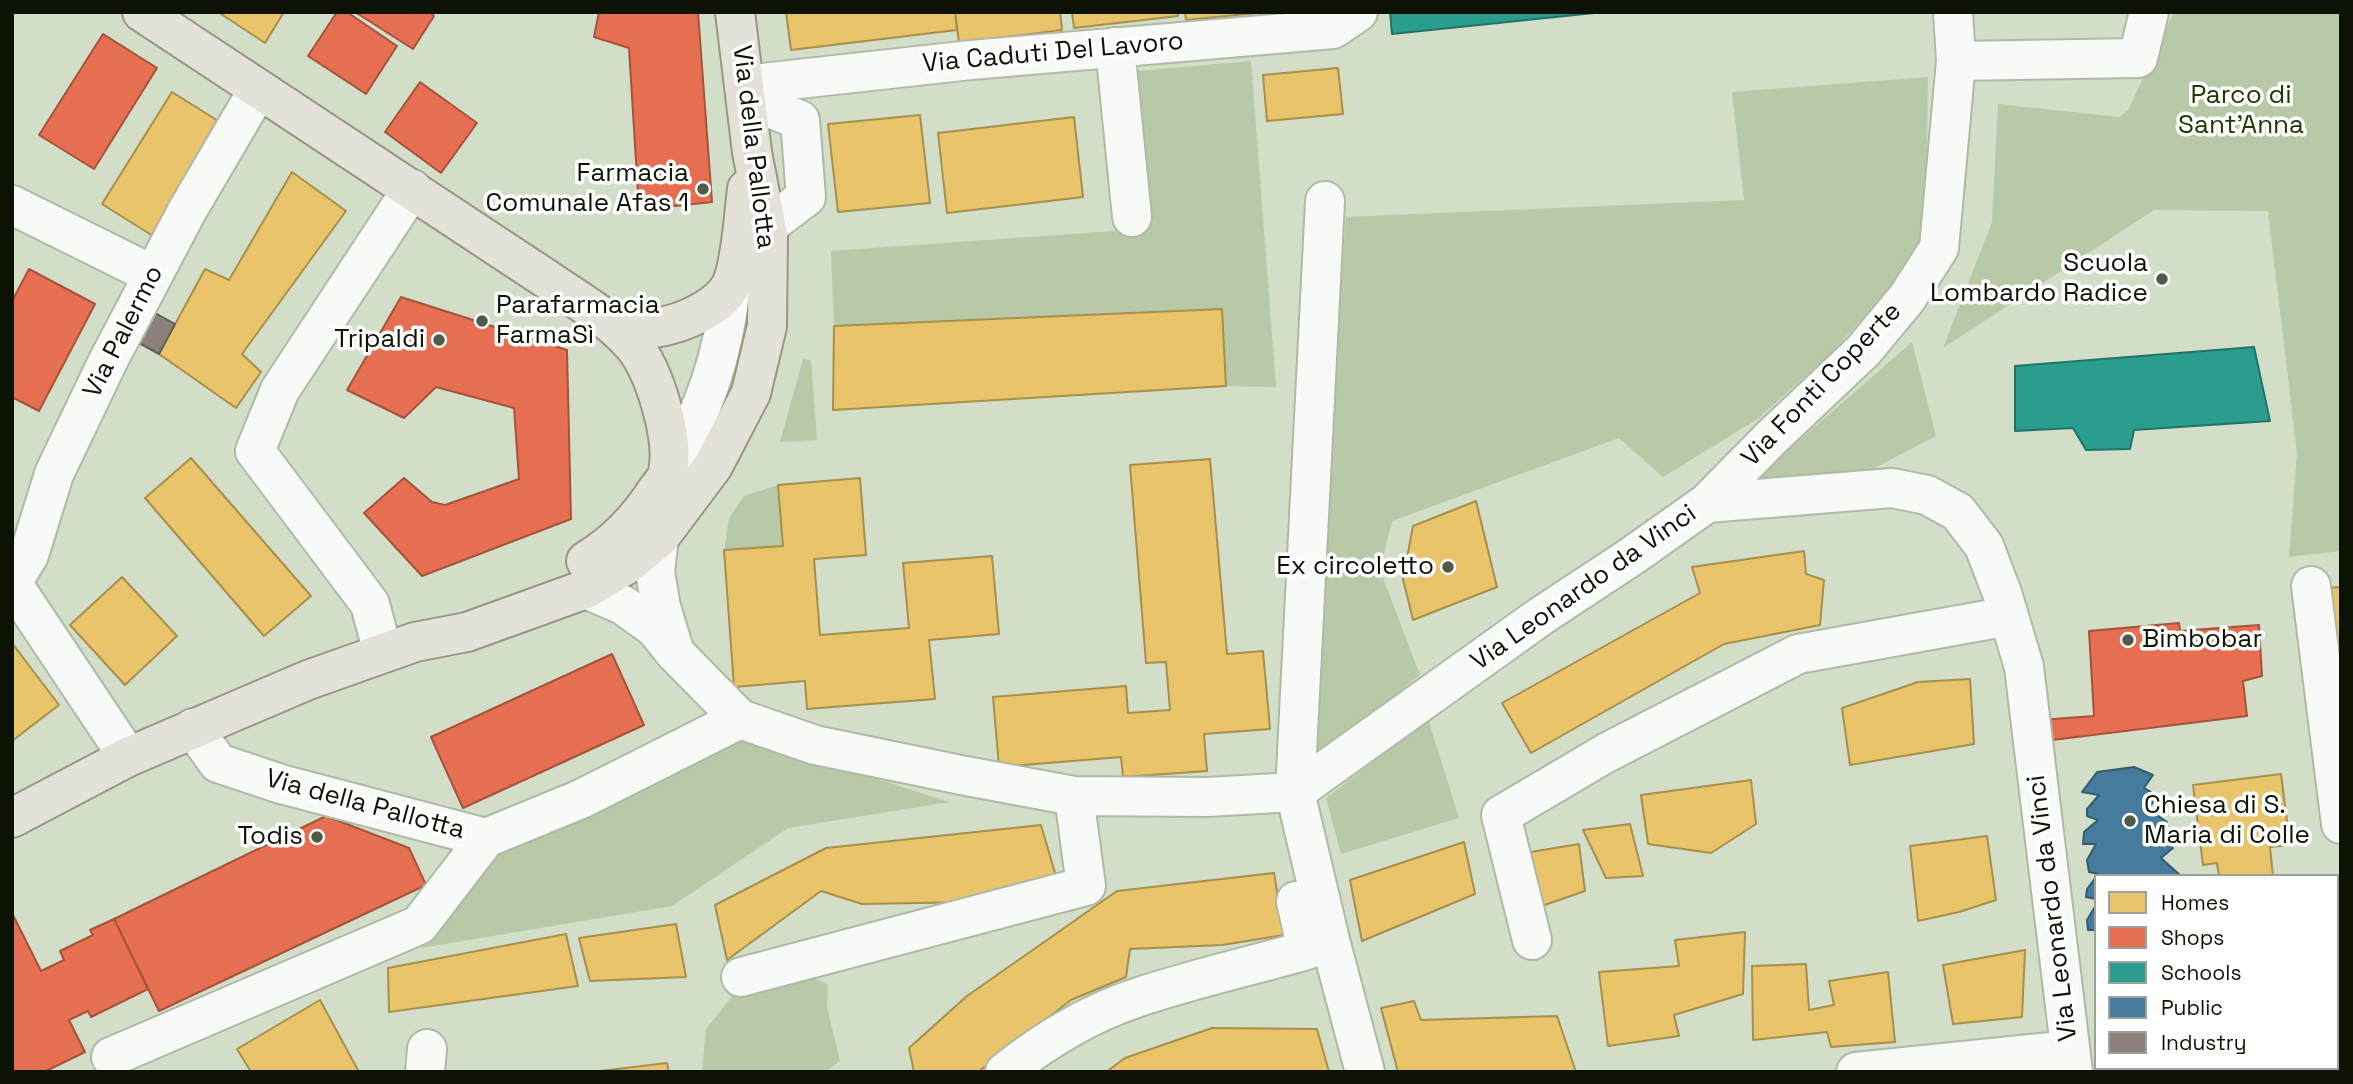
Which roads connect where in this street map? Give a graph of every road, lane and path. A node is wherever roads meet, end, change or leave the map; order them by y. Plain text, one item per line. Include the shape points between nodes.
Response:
1 (142, 12) edge
2 (735, 12) edge
3 (1358, 12) edge
4 (1953, 12) edge
5 (2149, 12) edge
6 (1115, 47) junction
7 (1956, 61) junction
8 (258, 90) junction
9 (745, 92) junction
10 (752, 152) junction
11 (412, 189) junction
12 (1325, 201) dead end
13 (12, 205) edge
14 (1132, 217) dead end
15 (766, 228) junction
16 (153, 275) junction
17 (731, 286) junction
18 (605, 319) junction
19 (668, 474) junction
20 (1707, 503) junction
21 (659, 538) junction
22 (2311, 586) dead end
23 (586, 589) junction
24 (2009, 616) junction
25 (399, 647) junction
26 (674, 652) junction
27 (740, 719) junction
28 (193, 728) junction
29 (128, 757) junction
30 (1295, 792) junction
31 (1074, 796) junction
32 (12, 818) edge
33 (2341, 824) edge
34 (1306, 835) junction
35 (486, 838) junction
36 (1532, 940) dead end
37 (741, 977) dead end
38 (111, 1057) dead end
39 (2071, 1061) edge
40 (1005, 1072) edge
41 (1366, 1072) edge
42 (1856, 1072) edge

1 - 8 main road
2 - 9 main road, Via della Pallotta
3 - 6 street, Via Caduti Del Lavoro via 1333,29
4 - 7 street, Via Fonti Coperte
5 - 7 street via 2138,58
6 - 9 street, Via Caduti Del Lavoro via 971,60
6 - 14 street
7 - 20 street, Via Fonti Coperte via 1939,248 1907,298 1863,351
8 - 11 main road
8 - 16 street, Via Palermo
9 - 10 main road, Via della Pallotta
9 - 15 street via 800,120 806,197
10 - 15 main road, Via della Pallotta
10 - 17 main road
11 - 18 main road
11 - 25 street via 280,390 255,450
12 - 30 street
13 - 16 street
15 - 21 main road, Via della Pallotta via 767,326 751,393 713,466
16 - 29 street, Via Palermo via 54,474 29,555 12,583
17 - 18 main road via 708,309 688,320 644,329
17 - 19 street via 713,379
18 - 19 main road via 634,346 659,394 667,429
19 - 25 main road via 640,517 608,548 557,579 463,613
20 - 24 street, Via Leonardo da Vinci via 1892,488 1927,495 1958,512 1984,546
20 - 30 street, Via Leonardo da Vinci
21 - 23 main road, Via della Pallotta via 628,564
21 - 26 street via 655,572
22 - 33 street
23 - 25 main road, Via della Pallotta via 467,632
23 - 26 street via 623,605 655,628
24 - 36 street via 1798,654 1606,753 1501,815
24 - 39 street, Via Leonardo da Vinci via 2024,667
25 - 28 main road, Via della Pallotta
26 - 27 street
27 - 31 street via 815,745
27 - 35 street, Via della Pallotta via 581,799
28 - 29 main road, Via della Pallotta
28 - 35 street, Via della Pallotta via 218,763
29 - 32 main road, Via della Pallotta
30 - 31 street
30 - 34 street
31 - 37 street via 1086,886
34 - 40 street via 1285,853 1307,950 1135,998 1034,1048
34 - 41 street
35 - 38 street via 419,925
39 - 42 street

